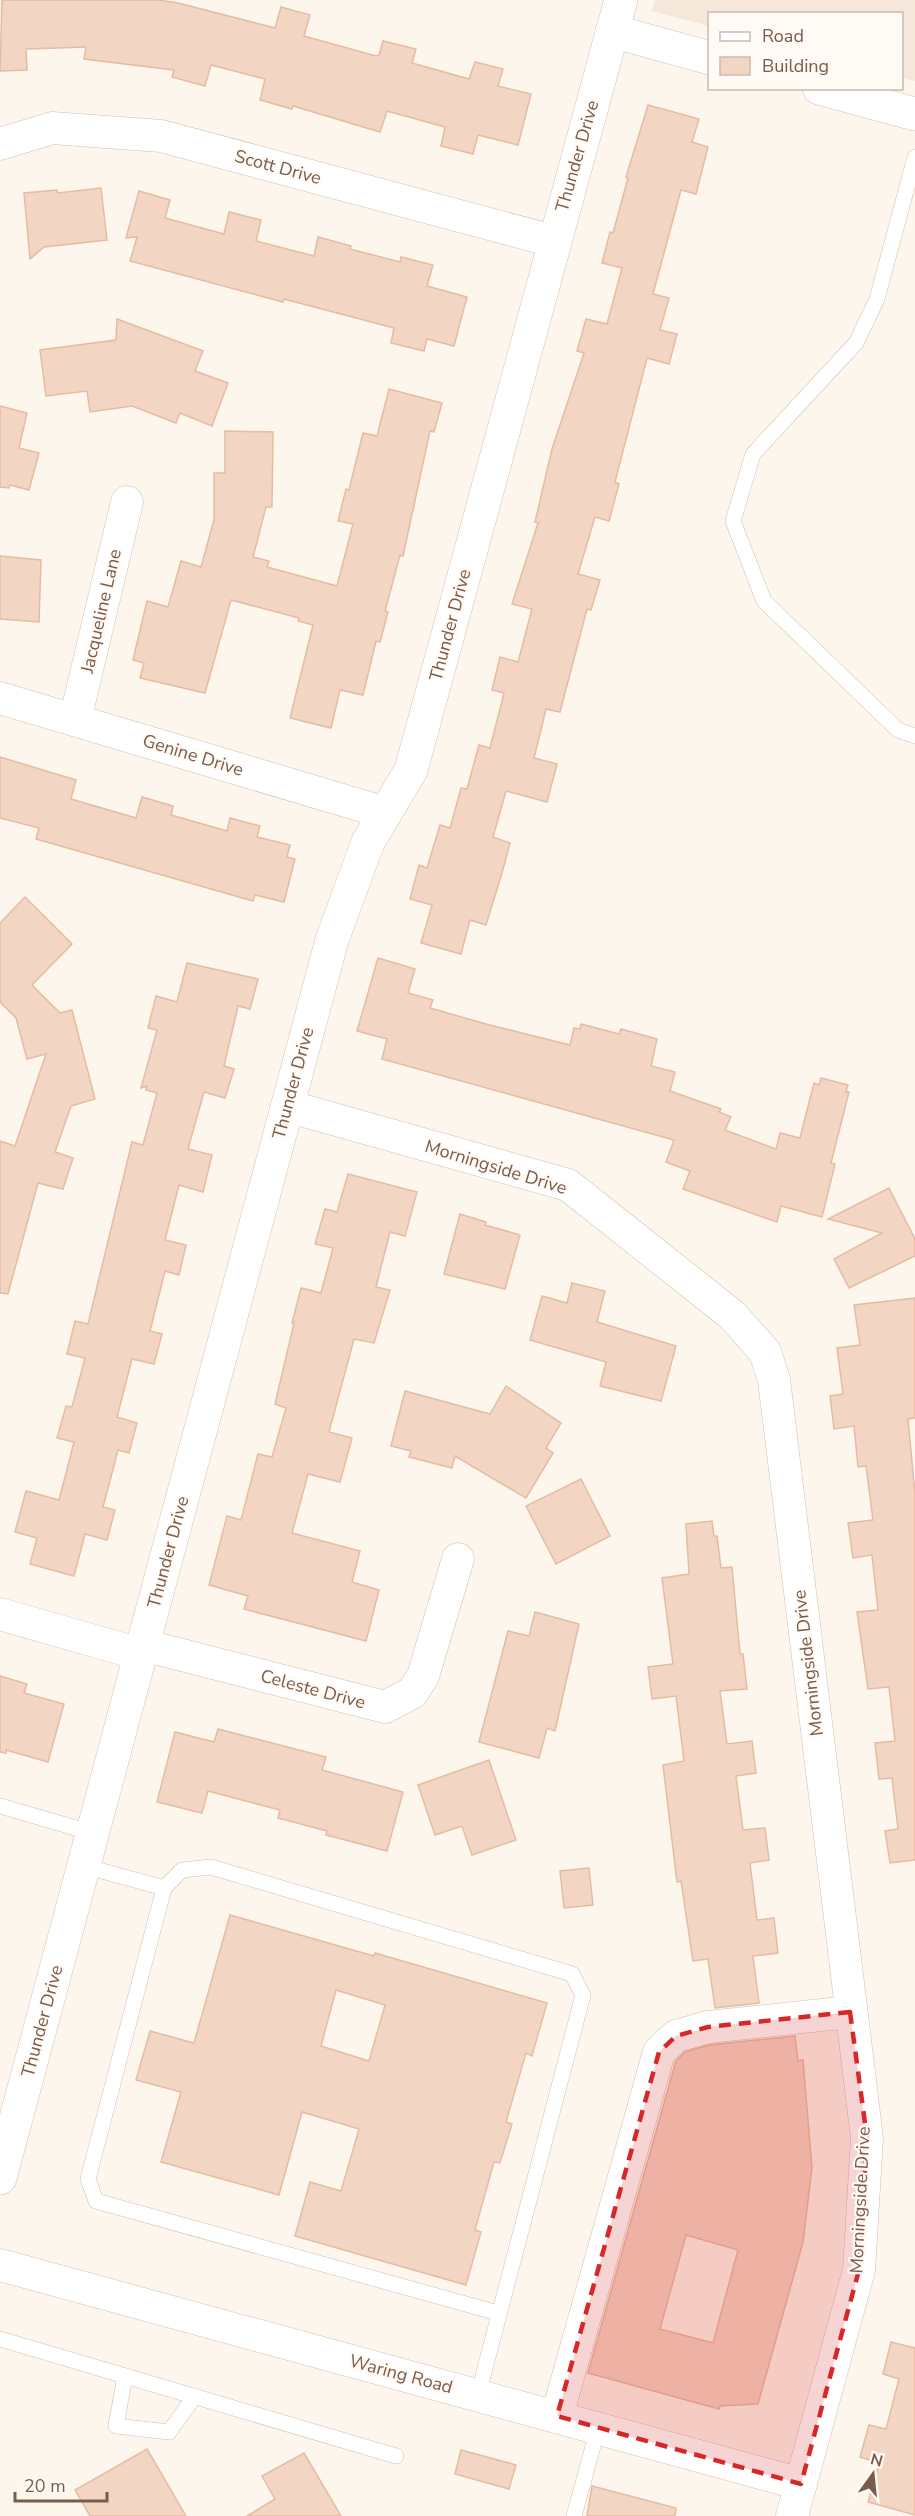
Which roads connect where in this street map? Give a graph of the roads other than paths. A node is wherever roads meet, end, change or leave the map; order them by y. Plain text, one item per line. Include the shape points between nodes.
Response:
1 (621, 0) edge
2 (612, 31) junction
3 (708, 57) edge
4 (826, 90) edge
5 (915, 114) edge
6 (0, 144) edge
7 (915, 158) edge
8 (553, 241) junction
9 (127, 502) dead end
10 (0, 698) edge
11 (75, 720) junction
12 (915, 736) edge
13 (386, 813) junction
14 (287, 1106) junction
15 (458, 1559) dead end
16 (0, 1614) edge
17 (142, 1649) junction
18 (0, 1806) edge
19 (93, 1833) junction
20 (84, 1866) junction
21 (164, 1888) junction
22 (850, 2012) junction
23 (0, 2178) edge
24 (0, 2265) edge
25 (498, 2313) junction
26 (0, 2338) edge
27 (125, 2376) junction
28 (478, 2395) junction
29 (195, 2396) junction
30 (557, 2416) junction
31 (598, 2428) junction
32 (396, 2456) dead end
33 (801, 2484) junction
34 (574, 2516) edge
35 (792, 2516) edge

1 - 2 street, Thunder Drive
2 - 3 street
2 - 8 street, Thunder Drive
4 - 5 street
6 - 8 street, Scott Drive via 52,128 161,136
7 - 12 lane via 877,299 856,343 753,454 733,521 764,601 898,730
8 - 13 street, Thunder Drive via 411,770
9 - 11 street, Jacqueline Lane
10 - 11 street, Genine Drive
11 - 13 street, Genine Drive
13 - 14 street, Thunder Drive via 368,842 332,940
14 - 17 street, Thunder Drive
14 - 22 street, Morningside Drive via 568,1185 732,1315 765,1352 774,1380
15 - 17 street, Celeste Drive via 423,1676 412,1693 385,1707
16 - 17 street, Celeste Drive
17 - 19 street, Thunder Drive
18 - 19 lane
19 - 20 street, Thunder Drive
20 - 21 lane
20 - 23 street, Thunder Drive
21 - 25 lane via 88,2179 96,2201
21 - 25 lane via 182,1870 211,1867 572,1974 583,1995
22 - 30 street via 708,2027 676,2036 659,2052
22 - 33 street, Morningside Drive via 867,2138 859,2270
24 - 28 street, Waring Road
25 - 28 lane
26 - 27 lane
27 - 29 lane
27 - 29 lane via 116,2426 169,2432
28 - 30 street, Waring Road
29 - 32 lane
30 - 31 street, Waring Road
31 - 33 street, Waring Road
31 - 34 lane
33 - 35 street, Morningside Drive

